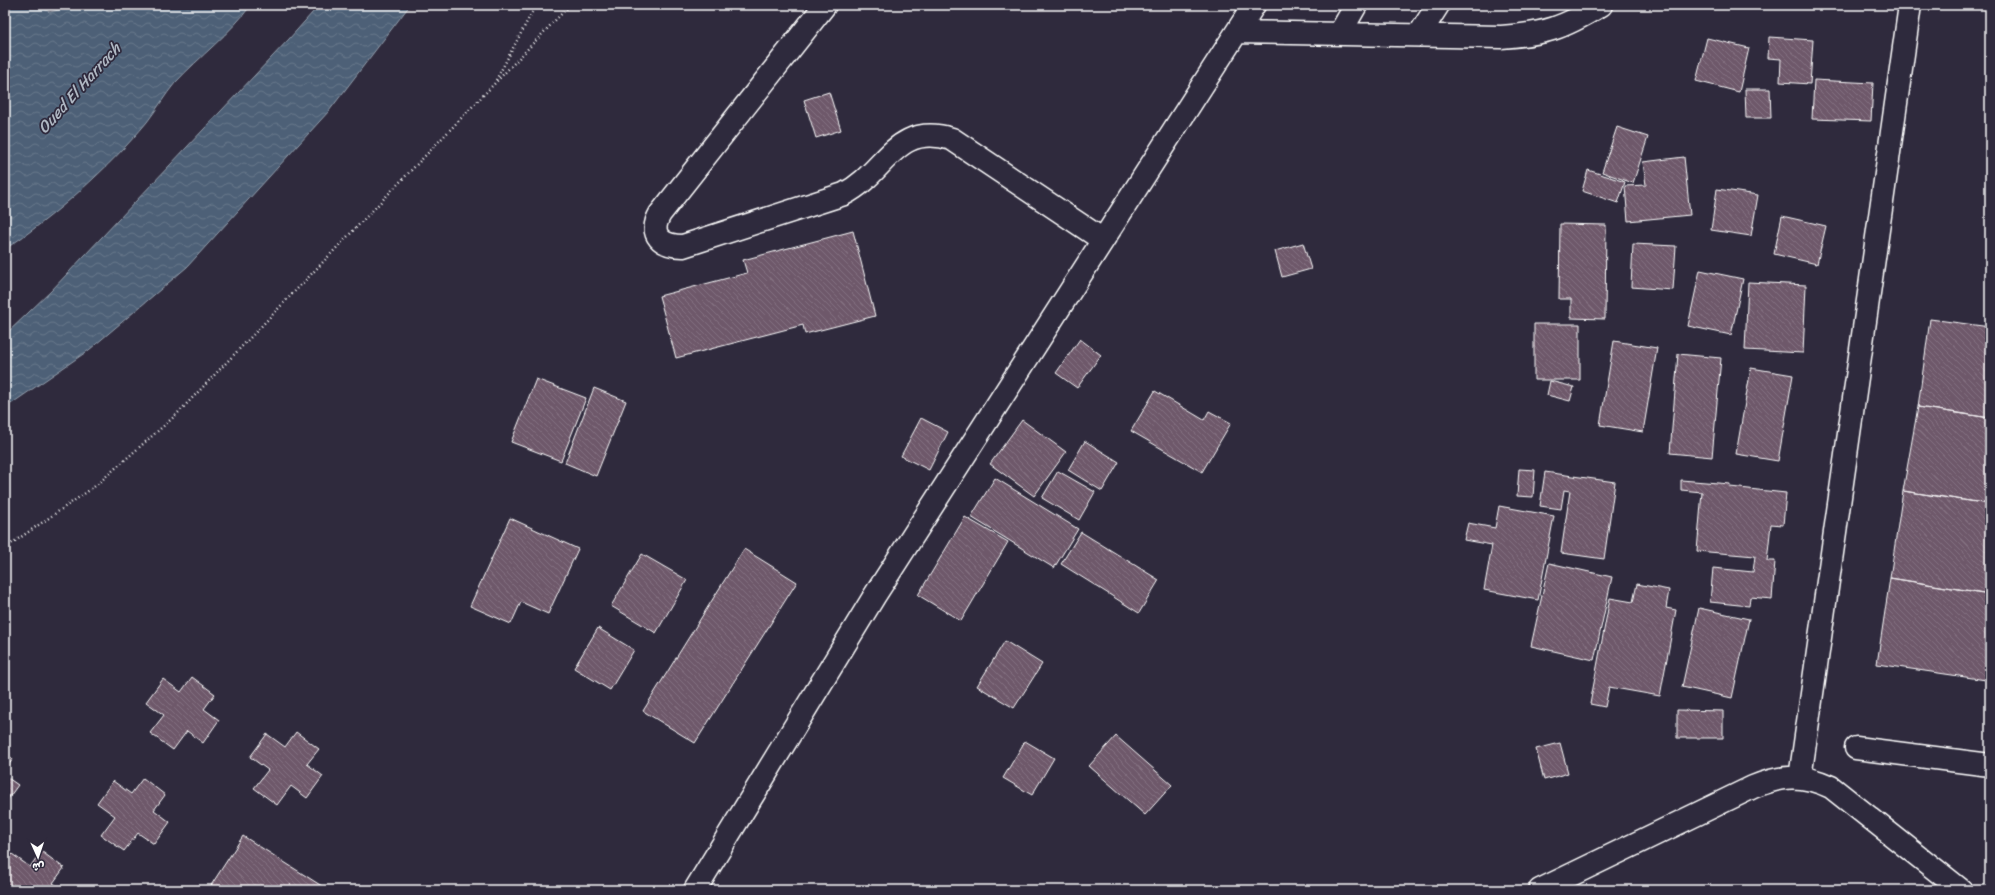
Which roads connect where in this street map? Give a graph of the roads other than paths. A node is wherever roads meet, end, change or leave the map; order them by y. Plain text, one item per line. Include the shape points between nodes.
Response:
1 (825, 5) edge
2 (1254, 5) edge
3 (1356, 5) edge
4 (1438, 5) edge
5 (1601, 5) edge
6 (1910, 5) edge
7 (1237, 32) junction
8 (1340, 33) junction
9 (1419, 35) junction
10 (1103, 240) junction
11 (1856, 748) dead end
12 (1990, 765) edge
13 (1800, 778) junction
14 (695, 890) edge
15 (1540, 890) edge
16 (1961, 890) edge

1 - 10 street via 660,214 656,231 661,240 668,244 683,246 844,194 862,182 899,147 911,139 924,135 939,135 952,139
2 - 7 street
3 - 8 street
4 - 9 street
5 - 9 street via 1574,22 1530,35
6 - 13 street
7 - 8 street
7 - 10 street
8 - 9 street
10 - 14 street via 875,595
11 - 12 street
13 - 15 street via 1784,777 1753,787
13 - 16 street via 1816,780 1831,787

